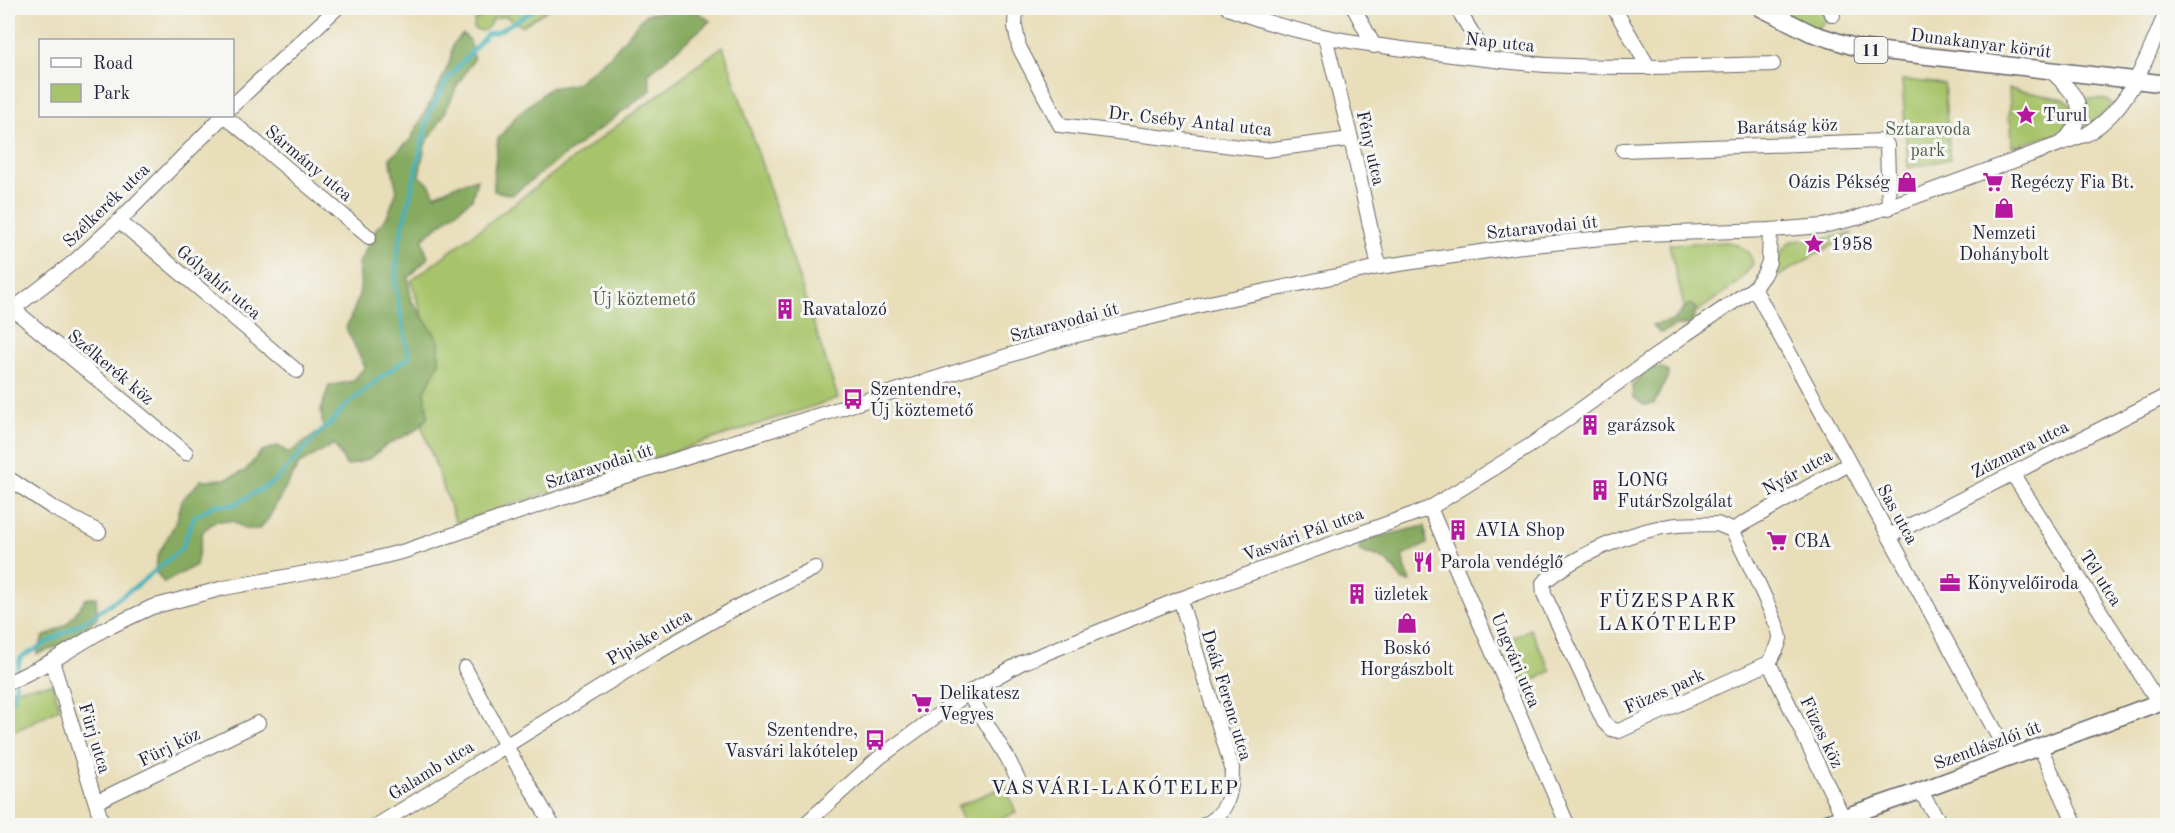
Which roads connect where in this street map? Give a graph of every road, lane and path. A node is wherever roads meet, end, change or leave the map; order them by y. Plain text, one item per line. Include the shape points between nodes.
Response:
1 (337, 8) edge
2 (1016, 8) edge
3 (1228, 8) edge
4 (1354, 8) edge
5 (1457, 8) edge
6 (1614, 8) edge
7 (1761, 8) edge
8 (1250, 13) edge
9 (2166, 14) edge
10 (1325, 37) junction
11 (1374, 46) junction
12 (1485, 59) junction
13 (1773, 64) dead end
14 (1649, 68) junction
15 (2052, 72) junction
16 (2136, 80) junction
17 (2168, 84) edge
18 (234, 104) edge
19 (223, 117) edge
20 (225, 117) edge
21 (1351, 140) junction
22 (2064, 142) junction
23 (1623, 150) dead end
24 (1888, 208) junction
25 (118, 221) junction
26 (1770, 230) junction
27 (369, 237) dead end
28 (1379, 267) junction
29 (1754, 288) junction
30 (10, 311) edge
31 (297, 371) dead end
32 (2168, 394) edge
33 (186, 453) dead end
34 (1849, 464) junction
35 (2012, 473) junction
36 (8, 478) edge
37 (1430, 508) junction
38 (1732, 530) junction
39 (99, 532) dead end
40 (1889, 536) junction
41 (815, 568) dead end
42 (1179, 599) junction
43 (50, 662) junction
44 (1769, 663) junction
45 (465, 668) dead end
46 (8, 683) edge
47 (968, 693) junction
48 (2163, 701) edge
49 (258, 723) dead end
50 (506, 746) junction
51 (2040, 747) junction
52 (2010, 758) junction
53 (1021, 785) dead end
54 (1920, 790) junction
55 (96, 802) junction
56 (1843, 817) junction
57 (103, 825) edge
58 (376, 825) edge
59 (554, 825) edge
60 (803, 825) edge
61 (1202, 825) edge
62 (1568, 825) edge
63 (1818, 825) edge
64 (1942, 825) edge
65 (2076, 825) edge

1 - 18 street
2 - 21 street, Dr. Cséby Antal utca via 1019,47 1060,125 1265,150
3 - 8 street, Nap utca
4 - 11 street
5 - 12 street
6 - 14 street
7 - 15 main road, Dunakanyar körút / 11 via 1811,33 1858,48
8 - 10 street, Nap utca
9 - 16 street, Sztaravodai út
10 - 11 street, Nap utca
10 - 21 street, Fény utca
11 - 12 street, Nap utca
12 - 14 street, Nap utca
13 - 14 street, Nap utca
15 - 16 main road, Dunakanyar körút / 11
15 - 22 street via 2074,93 2079,113 2077,124
16 - 17 main road, Dunakanyar körút / 11
16 - 22 street, Sztaravodai út via 2124,102 2100,126
19 - 25 street, Szélkerék utca
20 - 27 street, Sármány utca
21 - 28 street, Fény utca
22 - 24 street, Sztaravodai út
23 - 24 street, Barátság köz via 1884,141
24 - 26 street, Sztaravodai út via 1823,226
25 - 30 street, Szélkerék utca via 75,261
25 - 31 street, Gólyahír utca
26 - 28 street, Sztaravodai út via 1629,235
26 - 29 street, Vasvári Pál utca via 1769,262
28 - 43 street, Sztaravodai út via 1061,339 615,479 405,551 152,607 103,630
29 - 34 street, Sas utca
29 - 37 street, Vasvári Pál utca via 1531,445
30 - 33 street, Szélkerék köz
32 - 35 street, Zúzmara utca
34 - 38 street, Nyár utca
34 - 40 street, Sas utca
35 - 40 street, Zúzmara utca
35 - 48 street, Tél utca
36 - 39 street
37 - 42 street, Vasvári Pál utca
37 - 62 street, Ungvári utca
38 - 44 street via 1781,635
38 - 44 street, Füzes park via 1717,524 1670,525 1634,534 1556,571 1543,583 1544,594 1604,722 1611,729 1619,731 1639,723
40 - 52 street, Sas utca
41 - 50 street, Pipiske utca via 651,656
42 - 47 street, Vasvári Pál utca via 1021,663
42 - 61 street, Deák Ferenc utca via 1232,768 1232,788 1226,805 1214,821
43 - 46 street, Sztaravodai út
43 - 55 street, Fürj utca
44 - 56 street, Füzes köz
45 - 50 street
47 - 53 street
47 - 60 street, Vasvári Pál utca via 880,757
48 - 51 main road, Szentlászlói út
49 - 55 street, Fürj köz
50 - 58 street, Galamb utca
50 - 59 street
51 - 52 main road, Szentlászlói út
51 - 65 street
52 - 54 main road, Szentlászlói út
54 - 56 main road, Szentlászlói út
54 - 64 street
55 - 57 street, Fürj utca
56 - 63 main road, Szentlászlói út

